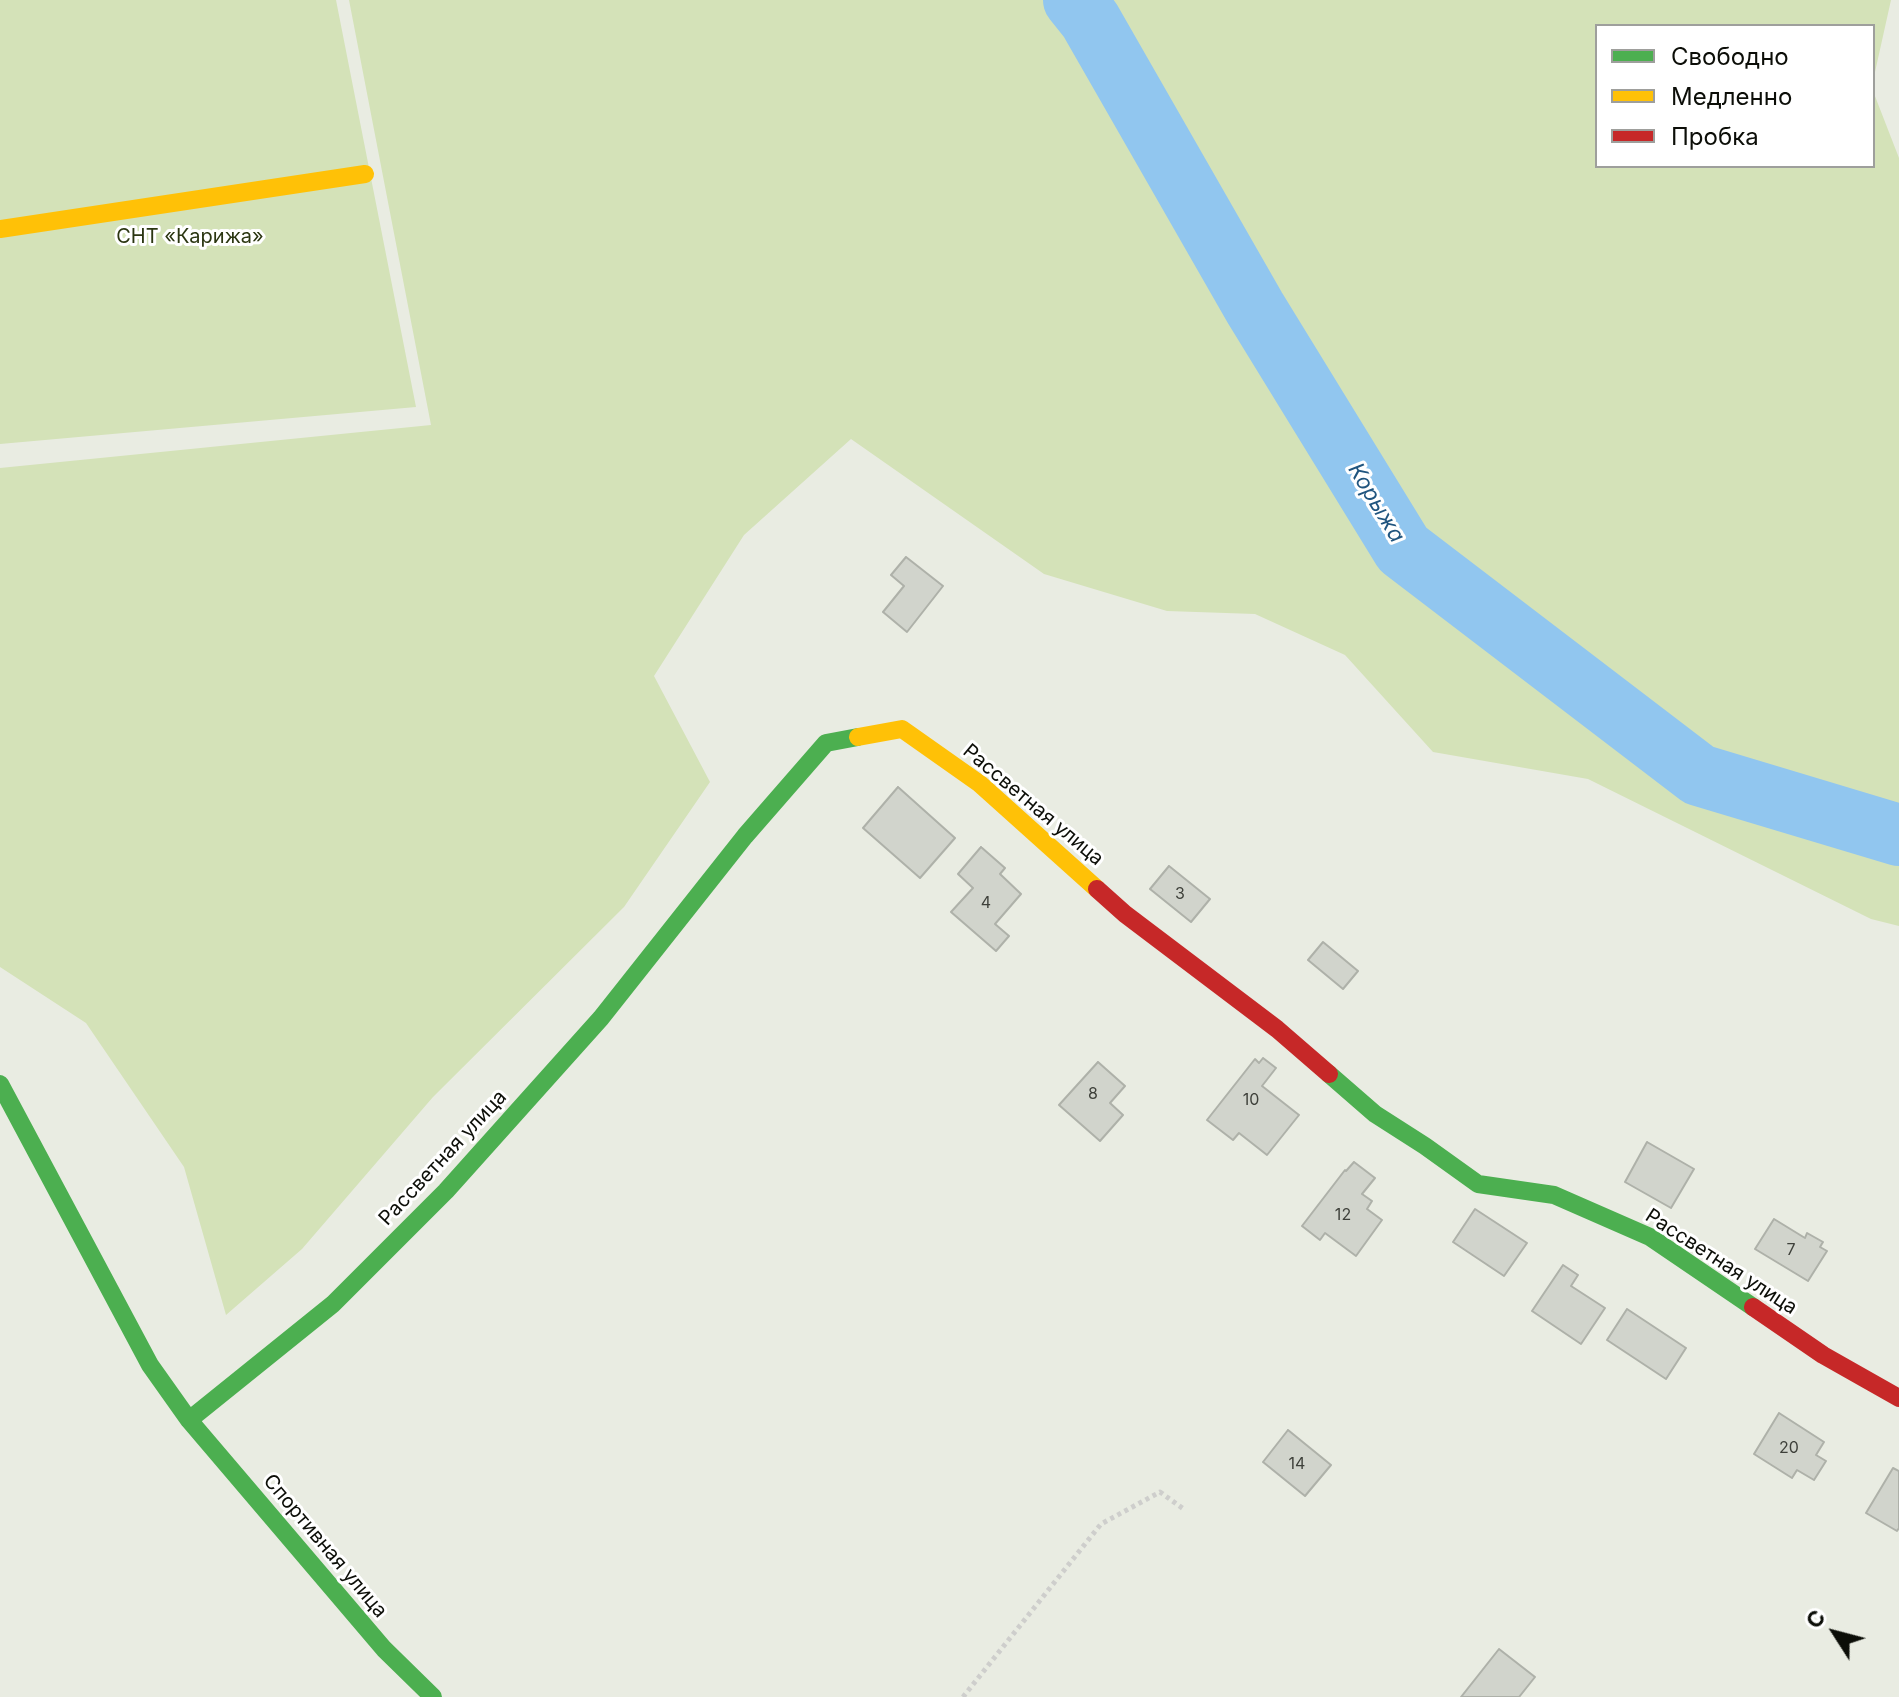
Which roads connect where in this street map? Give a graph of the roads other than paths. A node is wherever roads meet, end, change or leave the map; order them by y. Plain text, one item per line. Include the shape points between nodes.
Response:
1 (365, 174) dead end
2 (0, 229) edge
3 (0, 1084) edge
4 (1899, 1398) edge
5 (189, 1420) junction
6 (433, 1697) edge

1 - 2 street
3 - 5 street, Спортивная улица via 150,1365
4 - 5 street, Рассветная улица via 1823,1355 1650,1237 1554,1195 1478,1184 1375,1114 1277,1029 1125,914 980,784 902,729 826,743 601,1018 446,1191 333,1304
5 - 6 street, Спортивная улица via 384,1649

